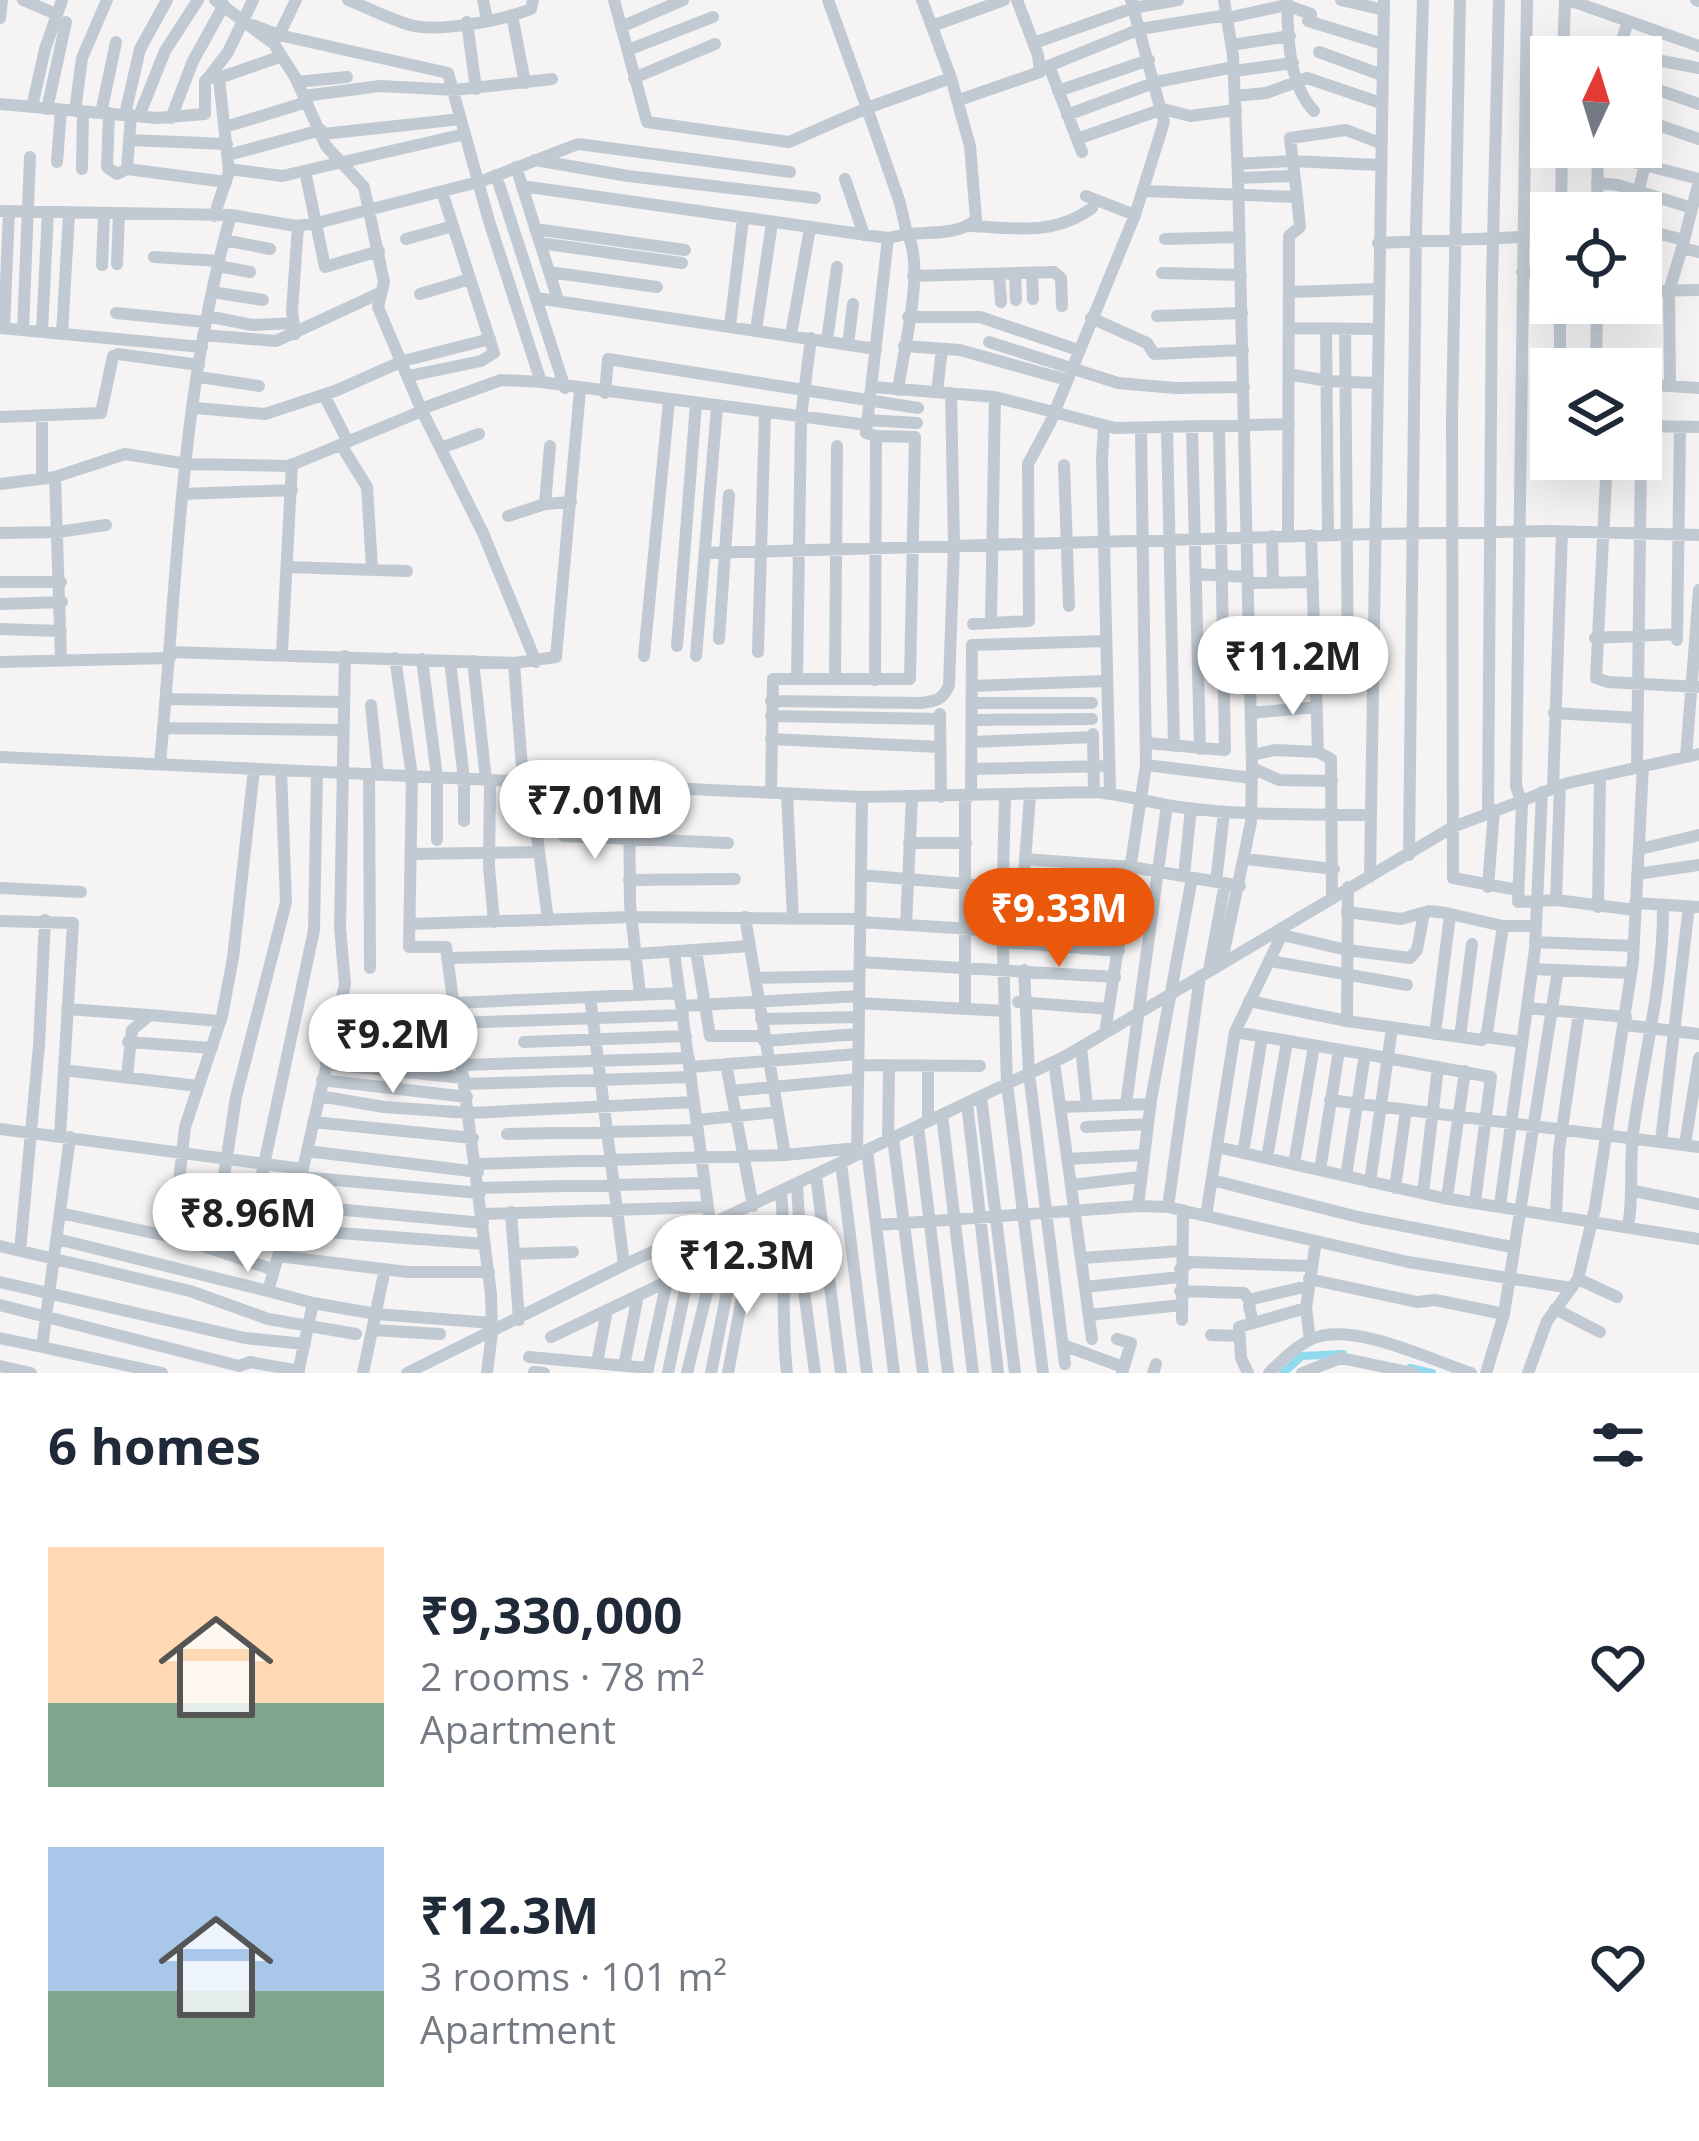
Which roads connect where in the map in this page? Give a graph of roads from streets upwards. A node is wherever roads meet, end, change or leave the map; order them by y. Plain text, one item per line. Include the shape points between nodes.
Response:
1 (2, 0) edge
2 (23, 0) edge
3 (107, 0) edge
4 (167, 0) edge
5 (198, 0) edge
6 (253, 0) edge
7 (296, 0) edge
8 (347, 0) edge
9 (483, 0) edge
10 (533, 0) edge
11 (614, 0) edge
12 (682, 0) edge
13 (828, 0) edge
14 (922, 0) edge
15 (1004, 0) edge
16 (1017, 0) edge
17 (1178, 0) edge
18 (1224, 0) edge
19 (1341, 0) edge
20 (1423, 0) edge
21 (1460, 0) edge
22 (1499, 0) edge
23 (1527, 0) edge
24 (1567, 0) edge
25 (225, 3) edge
26 (1286, 3) edge
27 (1132, 4) edge
28 (1384, 5) edge
29 (62, 12) edge
30 (512, 15) junction
31 (713, 17) dead end
32 (1227, 17) junction
33 (0, 18) edge
34 (487, 19) junction
35 (247, 21) junction
36 (466, 22) junction
37 (1628, 22) junction
38 (932, 26) junction
39 (621, 27) junction
40 (1140, 29) junction
41 (279, 34) junction
42 (1290, 36) junction
43 (1564, 36) edge
44 (1623, 36) edge
45 (116, 42) dead end
46 (1034, 43) junction
47 (715, 44) dead end
48 (1232, 44) junction
49 (1383, 44) junction
50 (1699, 46) edge
51 (628, 50) junction
52 (1318, 52) dead end
53 (282, 56) junction
54 (1149, 60) junction
55 (1662, 61) edge
56 (1293, 63) junction
57 (1045, 68) junction
58 (1699, 68) edge
59 (1234, 69) junction
60 (1382, 75) junction
61 (347, 77) dead end
62 (214, 78) junction
63 (634, 78) junction
64 (951, 78) junction
65 (552, 79) dead end
66 (1295, 81) junction
67 (297, 82) junction
68 (1156, 82) junction
69 (525, 83) junction
70 (476, 89) junction
71 (455, 90) junction
72 (1058, 91) junction
73 (1662, 91) edge
74 (305, 99) junction
75 (958, 100) junction
76 (1236, 103) junction
77 (1382, 103) junction
78 (0, 104) edge
79 (1699, 104) edge
80 (32, 107) junction
81 (867, 108) junction
82 (1162, 109) junction
83 (67, 110) junction
84 (1315, 111) dead end
85 (105, 113) junction
86 (131, 115) junction
87 (1067, 115) junction
88 (171, 118) junction
89 (461, 119) junction
90 (1662, 126) edge
91 (225, 127) junction
92 (322, 132) junction
93 (465, 134) junction
94 (1699, 139) edge
95 (129, 140) junction
96 (1380, 143) junction
97 (30, 157) dead end
98 (534, 159) junction
99 (337, 161) junction
100 (57, 162) dead end
101 (227, 163) junction
102 (1380, 165) junction
103 (516, 167) junction
104 (1292, 168) junction
105 (1598, 168) edge
106 (1644, 168) edge
107 (1650, 168) edge
108 (82, 169) dead end
109 (127, 170) junction
110 (305, 171) junction
111 (1238, 171) junction
112 (790, 172) dead end
113 (496, 175) junction
114 (845, 179) dead end
115 (477, 182) junction
116 (1598, 183) junction
117 (1698, 185) edge
118 (522, 186) junction
119 (1638, 190) junction
120 (1144, 191) junction
121 (442, 192) junction
122 (1598, 192) edge
123 (1239, 195) junction
124 (1297, 196) junction
125 (814, 198) dead end
126 (371, 209) junction
127 (5, 211) edge
128 (28, 212) junction
129 (48, 212) junction
130 (69, 214) junction
131 (1694, 214) edge
132 (104, 215) junction
133 (119, 215) junction
134 (231, 215) junction
135 (1135, 215) junction
136 (214, 216) junction
137 (742, 219) junction
138 (772, 223) junction
139 (317, 224) junction
140 (298, 226) junction
141 (453, 226) junction
142 (971, 226) junction
143 (810, 228) junction
144 (907, 234) junction
145 (865, 235) junction
146 (538, 236) junction
147 (1662, 236) edge
148 (1240, 237) junction
149 (1522, 237) junction
150 (888, 238) junction
151 (1493, 238) junction
152 (406, 239) dead end
153 (1165, 239) dead end
154 (224, 240) junction
155 (1454, 240) junction
156 (1416, 241) junction
157 (1378, 243) junction
158 (1683, 244) junction
159 (270, 249) dead end
160 (379, 251) junction
161 (1699, 252) edge
162 (683, 256) dead end
163 (154, 257) dead end
164 (117, 264) dead end
165 (219, 264) junction
166 (102, 265) dead end
167 (837, 267) dead end
168 (250, 272) dead end
169 (549, 272) junction
170 (1522, 272) junction
171 (1530, 272) edge
172 (1015, 273) junction
173 (1032, 273) junction
174 (1162, 273) dead end
175 (999, 274) junction
176 (1241, 275) junction
177 (914, 276) junction
178 (470, 279) junction
179 (657, 287) dead end
180 (1377, 289) junction
181 (1699, 290) edge
182 (1662, 291) edge
183 (1669, 291) junction
184 (212, 292) junction
185 (1290, 292) junction
186 (380, 293) junction
187 (420, 294) dead end
188 (536, 298) junction
189 (1033, 299) dead end
190 (263, 300) dead end
191 (558, 300) junction
192 (853, 304) dead end
193 (1062, 306) dead end
194 (116, 313) dead end
195 (1242, 313) junction
196 (1157, 316) dead end
197 (908, 317) junction
198 (1091, 318) junction
199 (730, 326) junction
200 (2, 328) edge
201 (294, 328) junction
202 (1290, 328) junction
203 (1326, 329) junction
204 (1345, 329) junction
205 (1376, 329) junction
206 (23, 330) junction
207 (204, 330) junction
208 (756, 330) junction
209 (41, 331) junction
210 (62, 333) junction
211 (790, 335) junction
212 (811, 338) junction
213 (827, 341) junction
214 (989, 342) dead end
215 (848, 345) junction
216 (492, 346) junction
217 (904, 346) junction
218 (942, 349) junction
219 (876, 350) junction
220 (1078, 350) junction
221 (1244, 350) junction
222 (403, 361) junction
223 (199, 371) junction
224 (1069, 373) junction
225 (1289, 374) junction
226 (409, 376) junction
227 (540, 376) junction
228 (506, 378) junction
229 (1327, 381) junction
230 (1346, 381) junction
231 (1376, 382) junction
232 (1662, 385) edge
233 (259, 386) dead end
234 (1670, 386) junction
235 (874, 387) junction
236 (1244, 387) junction
237 (1699, 388) edge
238 (572, 389) junction
239 (898, 389) junction
240 (804, 392) junction
241 (920, 392) junction
242 (944, 392) junction
243 (605, 393) junction
244 (324, 394) junction
245 (995, 397) junction
246 (669, 400) junction
247 (871, 403) junction
248 (696, 404) junction
249 (717, 407) junction
250 (195, 408) junction
251 (918, 408) junction
252 (422, 410) junction
253 (765, 413) junction
254 (1054, 413) junction
255 (42, 416) junction
256 (0, 417) edge
257 (801, 418) junction
258 (1245, 424) junction
259 (1289, 424) junction
260 (1104, 426) junction
261 (1219, 426) junction
262 (1662, 426) edge
263 (870, 427) junction
264 (1681, 427) junction
265 (1192, 428) junction
266 (1699, 428) edge
267 (1167, 429) junction
268 (916, 430) junction
269 (1141, 430) junction
270 (479, 434) dead end
271 (345, 443) junction
272 (550, 446) dead end
273 (837, 446) dead end
274 (441, 448) junction
275 (187, 464) junction
276 (292, 464) junction
277 (1064, 465) dead end
278 (48, 478) junction
279 (1605, 480) edge
280 (1640, 480) edge
281 (0, 484) edge
282 (292, 490) junction
283 (183, 494) junction
284 (729, 495) dead end
285 (571, 502) junction
286 (545, 505) junction
287 (508, 516) dead end
288 (106, 525) dead end
289 (58, 532) junction
290 (1488, 532) junction
291 (1516, 532) junction
292 (1562, 532) junction
293 (1600, 532) junction
294 (0, 533) edge
295 (1413, 533) junction
296 (1451, 533) junction
297 (1375, 534) junction
298 (1639, 534) junction
299 (1311, 535) junction
300 (1328, 535) junction
301 (1348, 535) junction
302 (1681, 535) junction
303 (1699, 535) edge
304 (1272, 536) junction
305 (1288, 536) junction
306 (1247, 537) junction
307 (1223, 538) junction
308 (1195, 539) junction
309 (1170, 540) junction
310 (1106, 542) junction
311 (1143, 542) junction
312 (1030, 543) junction
313 (1066, 543) junction
314 (990, 544) junction
315 (954, 546) junction
316 (914, 547) junction
317 (877, 549) junction
318 (837, 550) junction
319 (797, 552) junction
320 (705, 553) junction
321 (759, 553) junction
322 (725, 554) junction
323 (287, 567) junction
324 (372, 568) junction
325 (407, 571) dead end
326 (1196, 574) junction
327 (1224, 574) junction
328 (1248, 580) junction
329 (0, 582) edge
330 (61, 582) junction
331 (1273, 582) junction
332 (1313, 582) junction
333 (1699, 590) edge
334 (62, 602) junction
335 (0, 604) edge
336 (1069, 606) dead end
337 (991, 622) junction
338 (973, 624) dead end
339 (0, 629) edge
340 (62, 631) junction
341 (1637, 637) junction
342 (1697, 637) edge
343 (1595, 638) junction
344 (719, 639) dead end
345 (1106, 641) junction
346 (677, 646) dead end
347 (282, 652) junction
348 (758, 652) dead end
349 (170, 655) junction
350 (345, 656) junction
351 (644, 656) dead end
352 (696, 656) dead end
353 (394, 658) junction
354 (422, 658) junction
355 (61, 659) junction
356 (450, 661) junction
357 (0, 662) edge
358 (473, 662) junction
359 (536, 662) junction
360 (514, 663) junction
361 (1315, 664) junction
362 (1274, 665) dead end
363 (1348, 672) dead end
364 (835, 677) junction
365 (797, 678) junction
366 (875, 680) junction
367 (1091, 681) junction
368 (1106, 681) junction
369 (1637, 682) junction
370 (972, 686) junction
371 (1695, 686) edge
372 (166, 699) junction
373 (940, 699) junction
374 (344, 701) junction
375 (972, 703) junction
376 (1092, 703) junction
377 (371, 705) dead end
378 (1317, 707) junction
379 (771, 708) junction
380 (1554, 712) junction
381 (1251, 713) junction
382 (1637, 718) junction
383 (940, 719) junction
384 (1092, 719) junction
385 (972, 721) junction
386 (164, 728) junction
387 (343, 730) junction
388 (1093, 737) junction
389 (771, 739) junction
390 (972, 742) junction
391 (1147, 743) junction
392 (1174, 746) junction
393 (940, 747) junction
394 (1200, 749) junction
395 (1318, 752) junction
396 (1693, 755) edge
397 (0, 757) edge
398 (160, 764) junction
399 (1146, 765) junction
400 (1094, 766) junction
401 (1109, 766) junction
402 (1252, 767) junction
403 (1640, 767) junction
404 (254, 769) junction
405 (971, 769) junction
406 (281, 770) junction
407 (317, 772) junction
408 (341, 773) junction
409 (373, 774) junction
410 (412, 776) junction
411 (1600, 776) junction
412 (437, 777) junction
413 (464, 778) junction
414 (488, 780) junction
415 (526, 781) junction
416 (1332, 781) junction
417 (629, 786) junction
418 (1552, 788) junction
419 (1094, 792) junction
420 (771, 793) junction
421 (1110, 793) junction
422 (787, 794) junction
423 (941, 796) junction
424 (968, 796) junction
425 (1005, 796) junction
426 (1030, 796) junction
427 (862, 797) junction
428 (912, 797) junction
429 (1521, 798) junction
430 (1142, 799) junction
431 (1167, 805) junction
432 (1191, 808) junction
433 (1491, 811) junction
434 (1224, 812) junction
435 (1251, 814) junction
436 (1333, 814) junction
437 (1371, 815) junction
438 (464, 821) dead end
439 (1454, 827) junction
440 (1699, 835) edge
441 (564, 836) dead end
442 (436, 840) dead end
443 (629, 841) junction
444 (728, 842) dead end
445 (909, 843) junction
446 (966, 843) junction
447 (1640, 849) junction
448 (489, 852) junction
449 (538, 852) junction
450 (410, 854) junction
451 (1409, 855) junction
452 (1025, 859) junction
453 (1245, 859) junction
454 (1699, 865) edge
455 (1132, 868) junction
456 (1334, 869) junction
457 (1156, 872) junction
458 (1637, 874) junction
459 (861, 875) junction
460 (1188, 877) junction
461 (1370, 878) junction
462 (735, 879) dead end
463 (907, 879) junction
464 (629, 880) junction
465 (1227, 883) junction
466 (967, 884) junction
467 (1003, 886) junction
468 (1023, 886) junction
469 (1488, 886) junction
470 (1348, 887) junction
471 (0, 888) edge
472 (1518, 890) junction
473 (81, 892) dead end
474 (1332, 896) junction
475 (1128, 898) junction
476 (1556, 900) junction
477 (1538, 902) junction
478 (1663, 905) junction
479 (1598, 907) junction
480 (1635, 907) junction
481 (1694, 907) edge
482 (1003, 910) junction
483 (1348, 912) junction
484 (1424, 913) junction
485 (1450, 915) junction
486 (632, 917) junction
487 (745, 917) junction
488 (794, 918) junction
489 (45, 920) junction
490 (548, 920) junction
491 (860, 920) junction
492 (0, 921) edge
493 (494, 922) junction
494 (1124, 923) junction
495 (410, 924) junction
496 (906, 925) junction
497 (1503, 926) junction
498 (1536, 926) junction
499 (964, 929) junction
500 (1284, 931) junction
501 (1003, 936) junction
502 (1535, 942) junction
503 (1472, 944) dead end
504 (750, 946) junction
505 (1634, 946) junction
506 (696, 950) junction
507 (1347, 950) junction
508 (1119, 951) junction
509 (674, 952) junction
510 (636, 954) junction
511 (447, 958) junction
512 (1222, 961) junction
513 (1270, 961) junction
514 (370, 968) dead end
515 (964, 968) junction
516 (859, 969) junction
517 (1004, 969) junction
518 (1532, 969) junction
519 (1024, 970) junction
520 (1558, 970) junction
521 (1204, 973) junction
522 (1631, 973) junction
523 (1347, 974) junction
524 (1114, 977) junction
525 (755, 978) junction
526 (1407, 985) dead end
527 (1170, 994) junction
528 (640, 995) junction
529 (590, 997) junction
530 (758, 1000) junction
531 (340, 1001) junction
532 (1249, 1001) junction
533 (454, 1003) junction
534 (1024, 1003) junction
535 (704, 1004) junction
536 (681, 1005) junction
537 (859, 1005) junction
538 (1005, 1006) junction
539 (1527, 1008) junction
540 (67, 1009) junction
541 (399, 1009) dead end
542 (964, 1009) junction
543 (1109, 1009) junction
544 (1553, 1010) junction
545 (1579, 1012) junction
546 (1137, 1013) junction
547 (149, 1016) junction
548 (593, 1017) junction
549 (761, 1019) junction
550 (1347, 1021) junction
551 (1625, 1021) junction
552 (218, 1022) junction
553 (334, 1022) junction
554 (1392, 1028) junction
555 (1651, 1028) junction
556 (457, 1029) junction
557 (1676, 1031) junction
558 (1235, 1032) junction
559 (1105, 1033) junction
560 (859, 1034) junction
561 (1435, 1034) junction
562 (1699, 1034) edge
563 (686, 1036) junction
564 (1262, 1037) junction
565 (1460, 1037) junction
566 (1486, 1037) junction
567 (764, 1038) junction
568 (596, 1040) junction
569 (331, 1041) junction
570 (128, 1042) junction
571 (524, 1042) dead end
572 (1287, 1042) junction
573 (1522, 1042) junction
574 (1315, 1046) junction
575 (1081, 1047) junction
576 (212, 1048) junction
577 (1340, 1050) junction
578 (1365, 1054) junction
579 (1699, 1058) edge
580 (598, 1060) junction
581 (1390, 1060) junction
582 (767, 1061) junction
583 (1054, 1062) junction
584 (326, 1064) junction
585 (726, 1064) junction
586 (858, 1066) junction
587 (980, 1066) dead end
588 (690, 1067) junction
589 (889, 1067) junction
590 (1438, 1067) junction
591 (928, 1068) junction
592 (64, 1070) junction
593 (1465, 1071) junction
594 (1029, 1073) junction
595 (127, 1076) junction
596 (464, 1076) junction
597 (600, 1078) junction
598 (322, 1080) junction
599 (1006, 1084) junction
600 (198, 1086) junction
601 (772, 1086) junction
602 (1308, 1086) junction
603 (731, 1090) junction
604 (1331, 1095) junction
605 (319, 1096) junction
606 (981, 1096) junction
607 (694, 1102) junction
608 (967, 1103) junction
609 (1151, 1104) junction
610 (1358, 1104) junction
611 (1126, 1105) junction
612 (603, 1106) junction
613 (1087, 1106) junction
614 (1060, 1107) junction
615 (1383, 1107) junction
616 (1406, 1110) junction
617 (777, 1112) junction
618 (469, 1113) junction
619 (1433, 1113) junction
620 (736, 1116) junction
621 (1459, 1117) junction
622 (1486, 1120) junction
623 (929, 1121) junction
624 (313, 1122) junction
625 (1510, 1122) junction
626 (1148, 1124) junction
627 (698, 1125) junction
628 (1536, 1125) junction
629 (1086, 1126) dead end
630 (0, 1129) edge
631 (1562, 1129) junction
632 (606, 1131) junction
633 (32, 1133) junction
634 (507, 1134) dead end
635 (1604, 1136) junction
636 (65, 1137) junction
637 (473, 1138) junction
638 (891, 1139) junction
639 (1633, 1139) junction
640 (1660, 1141) junction
641 (1692, 1146) edge
642 (1217, 1148) junction
643 (307, 1151) junction
644 (861, 1151) junction
645 (184, 1153) junction
646 (1244, 1153) junction
647 (785, 1155) junction
648 (1144, 1155) junction
649 (743, 1156) junction
650 (702, 1157) junction
651 (1267, 1158) junction
652 (227, 1159) junction
653 (609, 1159) junction
654 (1067, 1159) junction
655 (841, 1163) junction
656 (265, 1164) junction
657 (1294, 1164) junction
658 (477, 1168) junction
659 (1320, 1170) junction
660 (302, 1173) junction
661 (816, 1175) junction
662 (1346, 1176) junction
663 (1141, 1177) junction
664 (1212, 1180) junction
665 (1370, 1182) junction
666 (705, 1183) junction
667 (612, 1184) junction
668 (796, 1185) junction
669 (1071, 1185) junction
670 (1395, 1188) junction
671 (480, 1190) junction
672 (1634, 1191) junction
673 (782, 1192) junction
674 (1423, 1193) junction
675 (1447, 1198) junction
676 (1474, 1202) junction
677 (1699, 1204) edge
678 (293, 1205) junction
679 (1500, 1205) junction
680 (753, 1206) junction
681 (1138, 1206) junction
682 (708, 1207) junction
683 (1168, 1207) junction
684 (1518, 1207) junction
685 (1075, 1210) junction
686 (1183, 1210) junction
687 (615, 1211) junction
688 (511, 1212) junction
689 (60, 1213) junction
690 (1048, 1213) junction
691 (1556, 1215) junction
692 (1023, 1216) junction
693 (1206, 1216) junction
694 (996, 1217) junction
695 (483, 1218) junction
696 (955, 1218) junction
697 (930, 1220) junction
698 (980, 1220) junction
699 (1592, 1222) junction
700 (903, 1223) junction
701 (878, 1225) junction
702 (711, 1226) junction
703 (1628, 1226) junction
704 (286, 1229) junction
705 (785, 1232) junction
706 (172, 1237) junction
707 (57, 1239) junction
708 (1699, 1240) edge
709 (1316, 1241) junction
710 (485, 1244) junction
711 (752, 1244) junction
712 (0, 1246) edge
713 (1512, 1247) junction
714 (213, 1249) junction
715 (735, 1250) junction
716 (20, 1251) junction
717 (1181, 1251) junction
718 (573, 1252) dead end
719 (514, 1254) junction
720 (1082, 1258) junction
721 (54, 1259) junction
722 (244, 1259) junction
723 (715, 1260) junction
724 (276, 1263) junction
725 (624, 1265) junction
726 (385, 1269) junction
727 (688, 1271) junction
728 (489, 1273) junction
729 (1310, 1277) junction
730 (1508, 1278) junction
731 (667, 1281) junction
732 (0, 1282) edge
733 (1574, 1283) junction
734 (1180, 1285) junction
735 (1085, 1287) junction
736 (268, 1291) junction
737 (49, 1294) junction
738 (638, 1295) junction
739 (1617, 1297) dead end
740 (1250, 1300) junction
741 (313, 1303) junction
742 (0, 1305) edge
743 (1306, 1308) junction
744 (1555, 1309) junction
745 (607, 1310) junction
746 (376, 1314) junction
747 (1504, 1314) junction
748 (1089, 1315) junction
749 (46, 1318) junction
750 (519, 1319) junction
751 (1182, 1320) dead end
752 (1253, 1322) junction
753 (308, 1326) junction
754 (492, 1328) junction
755 (373, 1330) junction
756 (1600, 1332) dead end
757 (356, 1334) dead end
758 (440, 1334) dead end
759 (1211, 1335) dead end
760 (1238, 1336) junction
761 (551, 1337) dead end
762 (0, 1338) edge
763 (1092, 1339) dead end
764 (1117, 1339) dead end
765 (1310, 1340) junction
766 (304, 1344) junction
767 (1063, 1345) junction
768 (42, 1347) junction
769 (446, 1354) junction
770 (530, 1357) dead end
771 (1065, 1364) dead end
772 (0, 1366) edge
773 (591, 1366) edge
774 (618, 1368) edge
775 (648, 1370) edge
776 (1122, 1370) edge
777 (154, 1372) edge
778 (299, 1372) edge
779 (534, 1372) edge
780 (1307, 1372) edge
781 (31, 1373) edge
782 (363, 1373) edge
783 (408, 1373) edge
784 (444, 1373) edge
785 (488, 1373) edge
786 (544, 1373) edge
787 (668, 1373) edge
788 (687, 1373) edge
789 (711, 1373) edge
790 (728, 1373) edge
791 (787, 1373) edge
792 (815, 1373) edge
793 (841, 1373) edge
794 (867, 1373) edge
795 (894, 1373) edge
796 (923, 1373) edge
797 (948, 1373) edge
798 (974, 1373) edge
799 (998, 1373) edge
800 (1015, 1373) edge
801 (1042, 1373) edge
802 (1249, 1373) edge
803 (1268, 1373) edge
804 (1413, 1373) edge
805 (1471, 1373) edge
806 (1486, 1373) edge
807 (1528, 1373) edge

1 - 33 street
2 - 29 street
3 - 83 street
4 - 86 street via 140,49
5 - 86 street
6 - 35 street
7 - 41 street
8 - 36 street via 413,26
9 - 34 street
10 - 30 street via 531,9
11 - 39 street
12 - 39 street
13 - 81 street
14 - 38 street
15 - 38 street
16 - 46 street
17 - 27 street
18 - 32 street
19 - 28 street
20 - 156 street
21 - 155 street
22 - 151 street
23 - 149 street
24 - 37 street
24 - 43 street
25 - 35 street
25 - 88 street
26 - 32 street
26 - 42 street
26 - 49 street
27 - 40 street
27 - 46 street
28 - 49 street
29 - 80 street
29 - 83 street
30 - 34 street
30 - 69 street
31 - 51 street
32 - 40 street
32 - 48 street
34 - 36 street
35 - 41 street
35 - 53 street
35 - 62 street
36 - 70 street
37 - 44 street
37 - 50 street
38 - 64 street
39 - 51 street
40 - 54 street
40 - 57 street
41 - 71 street via 444,69
42 - 48 street
42 - 56 street
45 - 85 street
46 - 57 street
47 - 63 street
48 - 59 street
49 - 60 street
51 - 63 street
52 - 60 street
53 - 62 street
53 - 67 street
54 - 68 street
54 - 72 street
55 - 58 street
56 - 59 street
56 - 66 street
57 - 72 street
57 - 75 street
59 - 68 street
59 - 76 street
60 - 77 street
61 - 67 street
62 - 88 street via 205,81 205,114
62 - 91 street
63 - 81 street via 647,122 779,142
64 - 75 street
64 - 81 street
65 - 69 street
66 - 76 street
66 - 77 street via 1322,81
66 - 84 street
67 - 74 street
68 - 82 street
68 - 87 street
69 - 70 street
70 - 71 street
71 - 74 street via 380,86
71 - 89 street
72 - 87 street
73 - 79 street
74 - 91 street
74 - 92 street
75 - 142 street via 977,203
76 - 82 street via 1190,116
76 - 111 street
77 - 96 street
78 - 80 street
80 - 83 street
81 - 144 street
82 - 87 street via 1079,146
82 - 120 street
83 - 85 street
83 - 100 street
83 - 108 street
85 - 86 street
85 - 109 street via 107,167
86 - 88 street
86 - 95 street
89 - 92 street
89 - 93 street
90 - 94 street
91 - 101 street
92 - 99 street
92 - 101 street
93 - 99 street
93 - 115 street
95 - 101 street
95 - 109 street
96 - 102 street
96 - 104 street via 1346,130 1297,135 1288,140
97 - 128 street
98 - 103 street
98 - 112 street via 578,144
98 - 125 street
99 - 110 street
99 - 126 street via 364,188
101 - 109 street
101 - 110 street via 266,176
101 - 136 street
102 - 104 street
102 - 157 street
103 - 113 street
103 - 118 street
104 - 111 street
104 - 124 street
105 - 116 street
106 - 119 street
107 - 117 street
110 - 139 street
111 - 123 street
113 - 115 street
113 - 188 street
114 - 145 street
115 - 121 street
115 - 227 street
116 - 119 street
116 - 122 street
117 - 131 street
118 - 137 street
118 - 146 street
119 - 131 street
120 - 123 street
120 - 135 street
121 - 126 street
121 - 141 street
123 - 124 street
123 - 148 street
124 - 185 street
126 - 139 street
126 - 160 street
127 - 128 street
127 - 200 street
128 - 129 street
128 - 206 street
129 - 130 street
129 - 209 street
130 - 132 street
130 - 210 street
131 - 158 street
132 - 133 street
132 - 166 street
133 - 136 street
133 - 164 street
134 - 136 street
134 - 140 street
134 - 154 street
135 - 142 street via 1089,202 1044,230
135 - 198 street
137 - 138 street
137 - 199 street
138 - 143 street
138 - 208 street
139 - 140 street
139 - 160 street via 325,267
140 - 201 street
141 - 152 street
141 - 178 street
142 - 144 street
143 - 145 street
143 - 211 street
144 - 150 street
144 - 177 street
145 - 150 street
146 - 162 street
146 - 169 street
147 - 158 street
148 - 153 street
148 - 176 street
149 - 151 street
149 - 170 street
150 - 219 street
151 - 155 street
151 - 290 street
154 - 159 street
154 - 165 street
155 - 156 street
155 - 296 street
156 - 157 street
156 - 295 street
157 - 180 street
158 - 161 street
158 - 183 street
160 - 186 street
163 - 165 street
165 - 168 street
165 - 184 street
167 - 213 street
169 - 179 street
169 - 191 street
170 - 171 street
170 - 291 street
172 - 173 street
172 - 175 street
172 - 175 street via 1008,301
173 - 189 street
173 - 193 street via 1060,274
174 - 176 street
175 - 177 street
176 - 195 street
177 - 197 street
178 - 187 street
178 - 216 street
180 - 185 street
180 - 205 street
181 - 183 street
182 - 183 street
183 - 234 street
184 - 190 street
184 - 207 street
185 - 202 street
186 - 201 street
186 - 222 street via 378,307
188 - 191 street
188 - 238 street
191 - 199 street
192 - 215 street
194 - 207 street
195 - 196 street
195 - 221 street
197 - 217 street
197 - 220 street via 980,317
198 - 220 street
198 - 221 street via 1147,343 1154,354
199 - 208 street
200 - 206 street
201 - 207 street via 268,342
202 - 203 street
202 - 225 street
203 - 204 street
203 - 229 street
204 - 205 street
204 - 230 street
205 - 231 street
206 - 209 street
207 - 210 street
207 - 223 street
208 - 211 street
209 - 210 street
211 - 212 street
212 - 213 street
212 - 240 street
213 - 215 street
214 - 224 street
215 - 219 street
216 - 222 street
216 - 226 street via 481,361
216 - 228 street
217 - 218 street
217 - 239 street
218 - 224 street
218 - 242 street
219 - 235 street
220 - 224 street
221 - 236 street
222 - 226 street
222 - 244 street
223 - 233 street
223 - 250 street
223 - 255 street via 118,354 100,413
224 - 236 street via 1141,387
224 - 254 street
225 - 229 street
225 - 259 street
226 - 252 street
227 - 228 street
227 - 238 street
228 - 252 street
229 - 230 street
229 - 300 street
230 - 231 street
230 - 301 street
231 - 297 street
232 - 234 street
234 - 237 street
235 - 239 street
235 - 247 street
236 - 258 street
238 - 243 street
238 - 285 street
239 - 241 street
240 - 243 street via 608,359
240 - 247 street
240 - 257 street
241 - 242 street
241 - 251 street
242 - 245 street
242 - 315 street
243 - 246 street
244 - 250 street via 265,414
244 - 271 street
245 - 254 street
245 - 314 street
246 - 248 street
246 - 351 street
247 - 251 street
247 - 263 street
248 - 249 street
248 - 346 street
249 - 253 street
249 - 320 street
250 - 275 street
251 - 268 street
252 - 271 street
252 - 274 street
253 - 257 street
253 - 321 street
254 - 260 street
254 - 312 street via 1028,464
255 - 256 street
255 - 278 street
257 - 263 street
257 - 319 street
258 - 259 street
258 - 261 street
258 - 306 street
259 - 305 street
260 - 269 street
260 - 310 street
261 - 265 street
261 - 307 street
262 - 264 street
263 - 268 street
263 - 317 street
264 - 266 street
264 - 302 street
265 - 267 street
265 - 308 street
267 - 269 street
267 - 309 street
268 - 316 street
269 - 311 street
270 - 274 street
271 - 276 street
271 - 324 street via 367,487
272 - 286 street
273 - 318 street
274 - 359 street
275 - 276 street
275 - 278 street via 125,454
275 - 283 street
276 - 282 street
277 - 313 street
278 - 281 street
278 - 289 street
279 - 293 street
280 - 298 street
282 - 283 street
282 - 323 street
283 - 349 street
284 - 322 street
285 - 286 street
285 - 359 street via 559,650
286 - 287 street
288 - 289 street
289 - 294 street
289 - 330 street
290 - 291 street
290 - 296 street
290 - 433 street
291 - 292 street
291 - 429 street
292 - 293 street
292 - 380 street
293 - 298 street
293 - 343 street
295 - 296 street
295 - 297 street
295 - 451 street
296 - 439 street
297 - 301 street
297 - 437 street
298 - 302 street
298 - 341 street
299 - 300 street
299 - 305 street
299 - 332 street
300 - 301 street
301 - 363 street
302 - 303 street
302 - 341 street via 1677,637
304 - 305 street
304 - 306 street
304 - 331 street
306 - 307 street
306 - 328 street
307 - 308 street
307 - 327 street
308 - 309 street
308 - 326 street
309 - 311 street
309 - 392 street
310 - 311 street
310 - 313 street
310 - 345 street
311 - 391 street
312 - 313 street
312 - 314 street
312 - 337 street via 1029,622
313 - 336 street
314 - 315 street
314 - 337 street
315 - 316 street
315 - 373 street via 949,685
316 - 317 street
316 - 366 street via 910,680
317 - 318 street
317 - 366 street
318 - 319 street
318 - 364 street
319 - 321 street
319 - 365 street
320 - 322 street
320 - 352 street
321 - 322 street
321 - 348 street
322 - 344 street
323 - 324 street
323 - 347 street
324 - 325 street
326 - 327 street
326 - 394 street
327 - 328 street
327 - 394 street via 1226,747
328 - 331 street
328 - 381 street
329 - 330 street
330 - 334 street
331 - 332 street
332 - 361 street
333 - 342 street
334 - 335 street
334 - 340 street
337 - 338 street
339 - 340 street
340 - 355 street
341 - 343 street
341 - 369 street
342 - 371 street
343 - 369 street via 1596,678
345 - 368 street
345 - 370 street via 972,645
347 - 349 street
347 - 350 street
349 - 355 street
349 - 372 street
350 - 353 street
350 - 374 street
353 - 354 street
353 - 410 street
354 - 356 street
354 - 412 street
355 - 357 street
356 - 358 street
356 - 413 street
358 - 360 street
358 - 414 street
359 - 360 street
360 - 415 street
361 - 362 street
361 - 378 street
364 - 365 street
364 - 366 street
365 - 379 street via 773,679
367 - 368 street
367 - 370 street
367 - 376 street
368 - 401 street
369 - 371 street
369 - 382 street
370 - 375 street
371 - 396 street
372 - 374 street
372 - 386 street
373 - 379 street
373 - 383 street
374 - 387 street
375 - 376 street
375 - 385 street
376 - 384 street
377 - 409 street
378 - 381 street
378 - 395 street
379 - 383 street
379 - 389 street
380 - 382 street
380 - 418 street
381 - 402 street
382 - 403 street
383 - 393 street
384 - 385 street
384 - 388 street
385 - 390 street
386 - 387 street
386 - 398 street
387 - 408 street
388 - 390 street
388 - 400 street
389 - 393 street
389 - 420 street
390 - 405 street
391 - 392 street
391 - 399 street
392 - 394 street
393 - 423 street
395 - 402 street via 1275,750
395 - 416 street via 1330,757
396 - 403 street
397 - 398 street
398 - 404 street
399 - 402 street
399 - 430 street
400 - 401 street
400 - 405 street
400 - 419 street
401 - 421 street
402 - 416 street via 1279,780
402 - 435 street
403 - 411 street
403 - 447 street
404 - 406 street
404 - 552 street
405 - 424 street
406 - 407 street
406 - 652 street via 286,902
407 - 408 street
407 - 656 street via 314,930
408 - 409 street
408 - 531 street
409 - 410 street
409 - 514 street
410 - 412 street
410 - 450 street
411 - 418 street
411 - 479 street
412 - 413 street
412 - 442 street
413 - 414 street
413 - 438 street
414 - 415 street
414 - 448 street
415 - 417 street
415 - 449 street
416 - 436 street
417 - 420 street
417 - 443 street
418 - 429 street
418 - 476 street
418 - 477 street
419 - 421 street
419 - 426 street
420 - 422 street
421 - 430 street
422 - 427 street
422 - 488 street
423 - 424 street
423 - 428 street
424 - 425 street
424 - 446 street
425 - 426 street
425 - 467 street
426 - 452 street
427 - 428 street
427 - 459 street
428 - 445 street
429 - 433 street
429 - 472 street
430 - 431 street
430 - 455 street
431 - 432 street
431 - 457 street
432 - 434 street
432 - 460 street
433 - 439 street
433 - 469 street
434 - 435 street
434 - 465 street
435 - 436 street
435 - 453 street
436 - 437 street
436 - 456 street
437 - 461 street
439 - 451 street
439 - 469 street via 1453,878
440 - 447 street
441 - 443 street
443 - 444 street
443 - 464 street
445 - 446 street
445 - 463 street
446 - 466 street
447 - 458 street
448 - 449 street
448 - 450 street
448 - 493 street
449 - 490 street
450 - 495 street
451 - 461 street
452 - 455 street
452 - 468 street
453 - 456 street
453 - 465 street
454 - 458 street
455 - 457 street
455 - 475 street
456 - 474 street
457 - 460 street
457 - 546 street
458 - 480 street
459 - 463 street
459 - 491 street
460 - 465 street
460 - 527 street
461 - 470 street
462 - 464 street
463 - 466 street
463 - 496 street
464 - 486 street
465 - 512 street
465 - 521 street
466 - 467 street
466 - 499 street
467 - 468 street
467 - 482 street
468 - 475 street
469 - 472 street
470 - 474 street
470 - 483 street
471 - 473 street
472 - 477 street via 1518,902
474 - 500 street
475 - 494 street
476 - 477 street
476 - 479 street
477 - 498 street
478 - 480 street
478 - 481 street
478 - 555 street
479 - 480 street
480 - 505 street
481 - 557 street
482 - 494 street
482 - 501 street
483 - 484 street via 1402,920
483 - 507 street
484 - 485 street
484 - 507 street via 1410,958
485 - 497 street
485 - 561 street
486 - 487 street
486 - 490 street
486 - 510 street
487 - 488 street
487 - 504 street
488 - 491 street
489 - 492 street
489 - 540 street via 75,928
489 - 633 street
490 - 493 street
491 - 496 street
491 - 516 street
493 - 495 street
494 - 508 street
495 - 511 street via 410,947 446,946
496 - 499 street
497 - 498 street
497 - 566 street
498 - 502 street
499 - 501 street
499 - 515 street
500 - 507 street
500 - 512 street
500 - 513 street
501 - 508 street
501 - 517 street
502 - 505 street
502 - 518 street
503 - 565 street
504 - 506 street
504 - 525 street
505 - 522 street
506 - 509 street
506 - 535 street
507 - 523 street
508 - 524 street
509 - 510 street
509 - 536 street
510 - 511 street
510 - 528 street
511 - 533 street
512 - 521 street
513 - 523 street
513 - 532 street
515 - 516 street
515 - 517 street
515 - 542 street
516 - 525 street
516 - 537 street
517 - 519 street
517 - 538 street
518 - 520 street
518 - 539 street
519 - 524 street
519 - 534 street
520 - 522 street
520 - 544 street
521 - 527 street
521 - 683 street
522 - 551 street
523 - 526 street
523 - 550 street
524 - 543 street
525 - 530 street
527 - 546 street
527 - 609 street
528 - 529 street
528 - 536 street
529 - 533 street
529 - 548 street
530 - 535 street
530 - 537 street
530 - 549 street
531 - 541 street
531 - 553 street
532 - 550 street
532 - 558 street
533 - 556 street
534 - 538 street
534 - 543 street
534 - 594 street
535 - 536 street
535 - 567 street via 710,1036
536 - 548 street
536 - 563 street
537 - 542 street
537 - 549 street
537 - 560 street
538 - 542 street
538 - 599 street
539 - 544 street
539 - 573 street
540 - 547 street
540 - 592 street
543 - 559 street
544 - 545 street
544 - 628 street
545 - 551 street
545 - 631 street
546 - 559 street
546 - 611 street
547 - 552 street
547 - 570 street
548 - 556 street
548 - 568 street
549 - 567 street
550 - 554 street
551 - 555 street
551 - 635 street
552 - 576 street
553 - 556 street
553 - 569 street
554 - 561 street
554 - 581 street
555 - 557 street
555 - 639 street
556 - 596 street
557 - 562 street
557 - 640 street
558 - 564 street
558 - 642 street
559 - 575 street
560 - 567 street
560 - 586 street
561 - 565 street
563 - 568 street
563 - 588 street
564 - 572 street
564 - 646 street
565 - 566 street
566 - 573 street
567 - 582 street
568 - 571 street
568 - 580 street
569 - 584 street
569 - 596 street
570 - 576 street
570 - 595 street
572 - 574 street
572 - 651 street
573 - 625 street
574 - 577 street
574 - 602 street
575 - 583 street
575 - 613 street
576 - 600 street
577 - 578 street
577 - 604 street
578 - 581 street
578 - 610 street
579 - 641 street
580 - 588 street
580 - 596 street
580 - 597 street
581 - 590 street
581 - 615 street
582 - 585 street
582 - 586 street
582 - 601 street
583 - 594 street
583 - 614 street
584 - 596 street
584 - 598 street
585 - 588 street
585 - 603 street
586 - 589 street
586 - 601 street
586 - 644 street
587 - 591 street
588 - 597 street
588 - 607 street
589 - 591 street
589 - 638 street
590 - 593 street
590 - 619 street
591 - 623 street
592 - 595 street
592 - 636 street
593 - 621 street
593 - 622 street via 1491,1077
594 - 599 street
594 - 690 street
595 - 600 street
596 - 597 street
596 - 598 street
596 - 618 street
597 - 612 street
598 - 605 street
599 - 606 street
599 - 692 street
600 - 645 street
601 - 603 street
601 - 617 street
602 - 604 street
602 - 657 street
603 - 620 street
604 - 610 street
604 - 659 street
605 - 618 street
605 - 624 street
606 - 608 street
606 - 694 street
607 - 612 street
607 - 627 street
608 - 623 street
608 - 698 street
609 - 611 street
609 - 626 street
610 - 615 street
610 - 662 street
611 - 613 street
612 - 618 street
612 - 632 street
613 - 614 street
614 - 654 street
615 - 616 street
615 - 665 street
616 - 619 street
616 - 670 street
617 - 620 street
617 - 647 street
618 - 637 street
619 - 621 street
619 - 674 street
620 - 627 street
620 - 649 street
621 - 622 street
621 - 675 street
622 - 625 street
622 - 676 street
623 - 638 street
623 - 696 street
623 - 697 street
624 - 637 street
624 - 643 street
625 - 628 street
625 - 679 street
626 - 629 street
626 - 648 street
627 - 632 street
627 - 650 street
628 - 631 street
628 - 684 street
630 - 633 street
631 - 635 street
631 - 691 street
632 - 634 street
632 - 653 street
633 - 636 street
633 - 716 street
635 - 639 street
635 - 699 street
636 - 645 street
636 - 689 street
637 - 658 street
638 - 644 street
638 - 700 street
639 - 640 street
639 - 672 street
640 - 641 street
642 - 646 street
642 - 664 street
643 - 658 street
643 - 660 street
644 - 647 street
644 - 655 street
644 - 701 street
645 - 652 street
645 - 706 street
646 - 651 street
647 - 649 street
648 - 654 street
648 - 663 street
649 - 650 street
649 - 680 street
650 - 653 street
650 - 666 street
651 - 657 street
652 - 656 street
652 - 714 street
653 - 658 street
653 - 667 street
654 - 669 street
655 - 661 street
655 - 794 street
656 - 660 street
656 - 722 street
657 - 659 street
658 - 671 street
659 - 662 street
660 - 671 street
660 - 678 street
661 - 668 street
661 - 793 street
662 - 665 street
663 - 669 street
663 - 681 street
664 - 693 street
664 - 713 street
665 - 670 street
666 - 667 street
666 - 682 street
667 - 671 street
667 - 687 street
668 - 673 street
668 - 792 street
669 - 685 street
670 - 674 street
671 - 695 street
672 - 677 street
672 - 703 street
673 - 680 street
673 - 705 street
674 - 675 street
675 - 676 street
676 - 679 street
678 - 695 street
678 - 704 street
679 - 684 street
680 - 702 street
681 - 683 street
681 - 685 street
682 - 687 street
682 - 702 street
683 - 686 street
684 - 691 street
684 - 713 street
685 - 690 street
685 - 720 street
686 - 693 street
686 - 717 street
687 - 688 street
687 - 725 street
688 - 695 street
688 - 719 street
689 - 706 street
689 - 707 street
690 - 692 street
690 - 767 street
691 - 699 street
692 - 694 street
692 - 801 street
693 - 709 street
694 - 698 street
694 - 800 street
695 - 710 street
696 - 697 street
696 - 698 street
696 - 798 street
697 - 700 street
697 - 797 street
698 - 799 street
699 - 703 street
699 - 733 street
700 - 701 street
700 - 796 street
701 - 795 street
702 - 723 street
702 - 725 street
703 - 708 street
704 - 710 street
704 - 724 street
705 - 711 street
705 - 791 street
706 - 714 street
707 - 721 street
707 - 736 street
709 - 729 street
709 - 730 street
710 - 728 street
711 - 715 street
711 - 790 street
712 - 716 street
713 - 730 street
714 - 722 street
715 - 723 street
715 - 789 street
716 - 721 street
717 - 720 street
717 - 734 street
718 - 719 street
719 - 750 street
720 - 735 street
721 - 737 street
721 - 753 street
722 - 724 street
723 - 727 street
723 - 788 street
724 - 726 street
724 - 736 street
725 - 750 street
726 - 728 street
726 - 746 street
727 - 731 street
727 - 787 street
728 - 754 street
729 - 734 street via 1191,1262
729 - 740 street
729 - 743 street
729 - 747 street
730 - 733 street
730 - 747 street
731 - 738 street
731 - 775 street
732 - 737 street
733 - 739 street
733 - 744 street
734 - 735 street
734 - 740 street
734 - 748 street
734 - 751 street
735 - 748 street
736 - 741 street
737 - 749 street
737 - 766 street
738 - 745 street
738 - 774 street
740 - 752 street
741 - 746 street
741 - 753 street
742 - 749 street
743 - 752 street
743 - 765 street
744 - 756 street
744 - 807 street
745 - 761 street
745 - 773 street
746 - 754 street
746 - 755 street
747 - 806 street
748 - 763 street
749 - 768 street
749 - 778 street via 239,1366
750 - 754 street
752 - 760 street
753 - 757 street
753 - 766 street
754 - 769 street
754 - 785 street
755 - 758 street
755 - 782 street
759 - 760 street
760 - 802 street
762 - 768 street
764 - 776 street via 1131,1343
765 - 803 street
765 - 805 street via 1357,1336
766 - 778 street
767 - 771 street
767 - 776 street
768 - 777 street
769 - 783 street
769 - 784 street
770 - 773 street
772 - 781 street
773 - 774 street
774 - 775 street
779 - 786 street
780 - 804 street via 1341,1358

